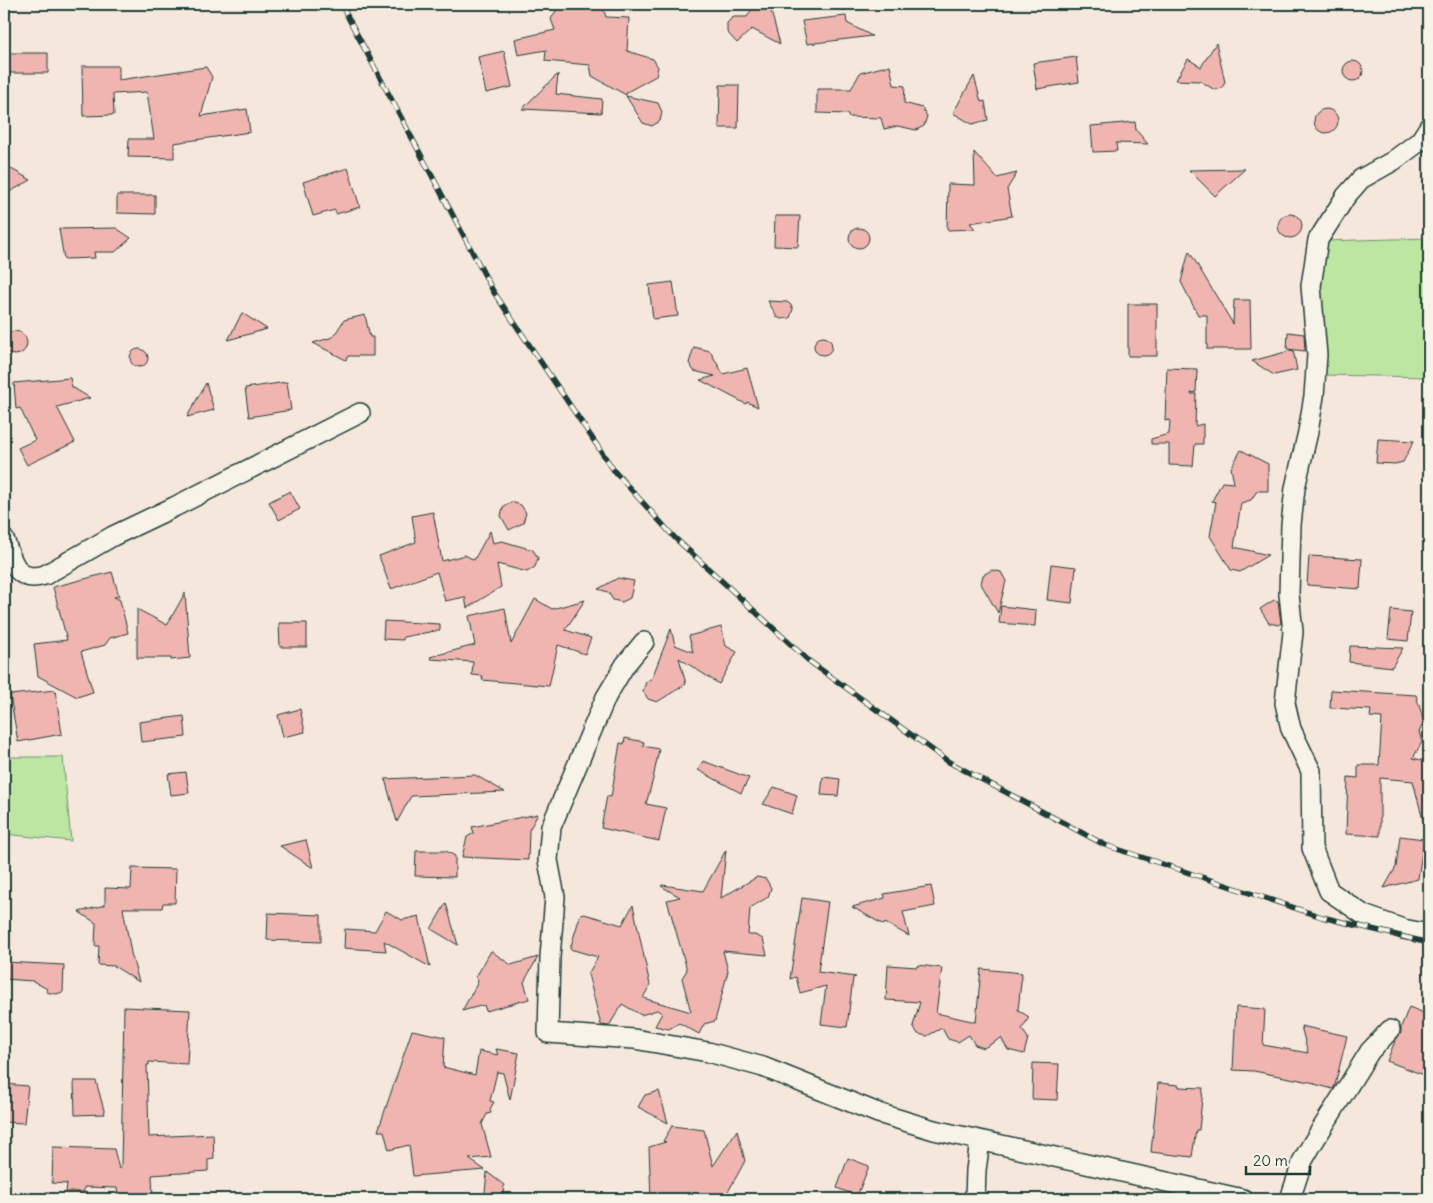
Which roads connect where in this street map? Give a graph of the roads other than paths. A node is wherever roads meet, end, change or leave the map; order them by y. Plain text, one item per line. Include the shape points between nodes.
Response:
1 (1429, 127) edge
2 (360, 413) dead end
3 (4, 539) edge
4 (644, 642) dead end
5 (1429, 934) edge
6 (1390, 1030) dead end
7 (980, 1141) junction
8 (975, 1199) edge
9 (1243, 1199) edge
10 (1290, 1199) edge

1 - 5 street via 1420,141 1393,162 1360,179 1318,240 1310,286 1317,355 1314,396 1290,525 1289,594 1293,632 1285,703 1291,729 1311,771 1312,848 1329,891 1364,915
2 - 3 street via 113,536 45,575 35,578 16,570
4 - 7 street via 625,665 606,697 551,827 548,860 555,897 548,1033 634,1039 708,1052 763,1067 878,1113
6 - 10 street via 1370,1051 1314,1141 1303,1160
7 - 8 street
7 - 9 street

